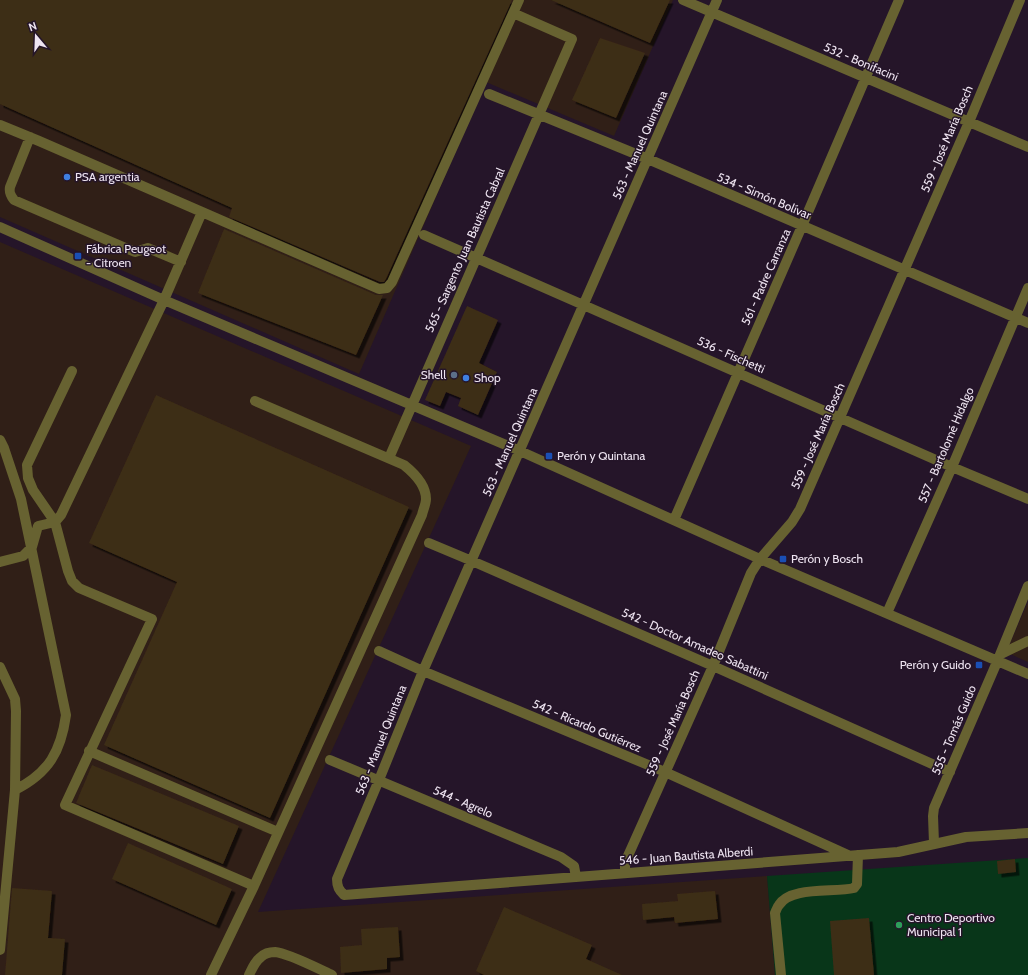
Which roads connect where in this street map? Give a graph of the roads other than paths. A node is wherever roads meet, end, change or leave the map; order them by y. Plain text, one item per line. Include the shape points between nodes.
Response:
1 (519, 0) edge
2 (683, 0) edge
3 (717, 0) edge
4 (899, 0) edge
5 (1020, 0) edge
6 (712, 12) junction
7 (513, 13) junction
8 (865, 78) junction
9 (489, 94) dead end
10 (540, 110) junction
11 (969, 122) junction
12 (0, 125) edge
13 (30, 137) junction
14 (1028, 147) edge
15 (648, 159) junction
16 (4, 192) edge
17 (202, 212) junction
18 (802, 226) junction
19 (0, 227) edge
20 (424, 235) dead end
21 (476, 258) junction
22 (181, 262) junction
23 (904, 270) junction
24 (1028, 288) edge
25 (164, 300) junction
26 (584, 305) junction
27 (1015, 318) junction
28 (1028, 323) edge
29 (72, 371) dead end
30 (738, 372) junction
31 (255, 401) dead end
32 (412, 406) junction
33 (841, 418) junction
34 (0, 440) edge
35 (520, 451) junction
36 (389, 458) junction
37 (952, 467) junction
38 (1028, 499) edge
39 (674, 520) junction
40 (55, 522) junction
41 (429, 543) dead end
42 (32, 547) junction
43 (760, 559) junction
44 (472, 561) junction
45 (0, 562) edge
46 (1028, 586) edge
47 (887, 613) junction
48 (1028, 640) edge
49 (379, 651) dead end
50 (999, 658) junction
51 (713, 666) junction
52 (0, 667) edge
53 (423, 671) junction
54 (1028, 674) edge
55 (89, 751) junction
56 (330, 760) dead end
57 (665, 772) junction
58 (950, 772) junction
59 (379, 780) junction
60 (15, 790) junction
61 (278, 832) junction
62 (1028, 833) edge
63 (934, 843) junction
64 (854, 856) junction
65 (625, 873) junction
66 (576, 877) junction
67 (254, 886) junction
68 (344, 895) joint
69 (0, 950) edge
70 (212, 975) edge
71 (249, 975) edge
72 (332, 975) edge
73 (781, 975) edge

1 - 7 street
2 - 6 street, 532 - Bonifacini
3 - 6 street, 563 - Manuel Quintana
4 - 8 street, 561 - Padre Carranza
5 - 11 street, 559 - José María Bosch
6 - 8 street, 532 - Bonifacini
6 - 15 street, 563 - Manuel Quintana
7 - 10 street, 565 - Sargento Juan Bautista Cabral via 572,39
7 - 17 street via 392,282 387,288 379,289
8 - 11 street, 532 - Bonifacini
8 - 18 street, 561 - Padre Carranza
9 - 10 street, 534 - Simón Bolívar
10 - 15 street, 534 - Simón Bolívar
10 - 21 street, 565 - Sargento Juan Bautista Cabral
11 - 14 street, 532 - Bonifacini
11 - 23 street, 559 - José María Bosch
12 - 13 street
13 - 16 street via 10,186
13 - 17 street
15 - 18 street, 534 - Simón Bolívar
15 - 26 street, 563 - Manuel Quintana
16 - 22 street via 14,200 135,252 148,248
17 - 22 street
18 - 23 street, 534 - Simón Bolívar
18 - 30 street, 561 - Padre Carranza
19 - 25 street
20 - 21 street, 536 - Fischetti
21 - 26 street, 536 - Fischetti
21 - 32 street, 565 - Sargento Juan Bautista Cabral
22 - 25 street
23 - 27 street, 534 - Simón Bolívar
23 - 33 street, 559 - José María Bosch
24 - 27 street, 557 - Bartolomé Hidalgo
25 - 32 street
25 - 40 street via 61,515
26 - 30 street, 536 - Fischetti
26 - 35 street, 563 - Manuel Quintana
27 - 28 street, 534 - Simón Bolívar
27 - 37 street, 557 - Bartolomé Hidalgo
29 - 40 street via 27,465 28,478 33,490
30 - 33 street, 536 - Fischetti
30 - 39 street, 561 - Padre Carranza
31 - 36 street
32 - 35 street
32 - 36 street, 565 - Sargento Juan Bautista Cabral
33 - 37 street, 536 - Fischetti
33 - 43 street, 559 - José María Bosch via 797,516
34 - 42 street via 21,499
35 - 39 street
35 - 44 street, 563 - Manuel Quintana
36 - 61 street via 414,473 422,486 426,498 422,515
37 - 38 street, 536 - Fischetti
37 - 47 street, 557 - Bartolomé Hidalgo
39 - 43 street
40 - 42 street via 38,526
40 - 55 street via 72,581 79,588 152,619
41 - 44 street, 542 - Doctor Amadeo Sabattini
42 - 45 street via 23,556
42 - 60 street via 66,715 58,748 49,763 30,783
43 - 47 street
43 - 51 street, 559 - José María Bosch via 751,573
44 - 51 street, 542 - Doctor Amadeo Sabattini
44 - 53 street, 563 - Manuel Quintana
46 - 50 street, 555 - Tomás Guido
47 - 50 street
48 - 50 street
49 - 53 street, 542 - Ricardo Gutiérrez
50 - 54 street
50 - 58 street, 555 - Tomás Guido
51 - 57 street, 559 - José María Bosch
51 - 58 street, 542 - Doctor Amadeo Sabattini
52 - 60 street via 15,699
53 - 57 street, 542 - Ricardo Gutiérrez
53 - 59 street, 563 - Manuel Quintana
55 - 61 street
55 - 67 street via 65,805
56 - 59 street, 544 - Agrelo
57 - 64 street, 542 - Ricardo Gutiérrez
57 - 65 street, 559 - José María Bosch via 627,858
58 - 63 street, 555 - Tomás Guido via 934,808
59 - 66 street, 544 - Agrelo via 561,857 574,866
59 - 68 street, 563 - Manuel Quintana via 337,879 339,890
60 - 69 street
61 - 67 street
62 - 63 street, 546 - Juan Bautista Alberdi via 966,837
63 - 64 street, 546 - Juan Bautista Alberdi via 898,852
64 - 65 street, 546 - Juan Bautista Alberdi
64 - 73 street via 857,884 854,888 798,894 787,897 779,904 775,913
65 - 66 street, 546 - Juan Bautista Alberdi
66 - 68 street, 546 - Juan Bautista Alberdi
67 - 70 street
71 - 72 street via 260,957 274,952

